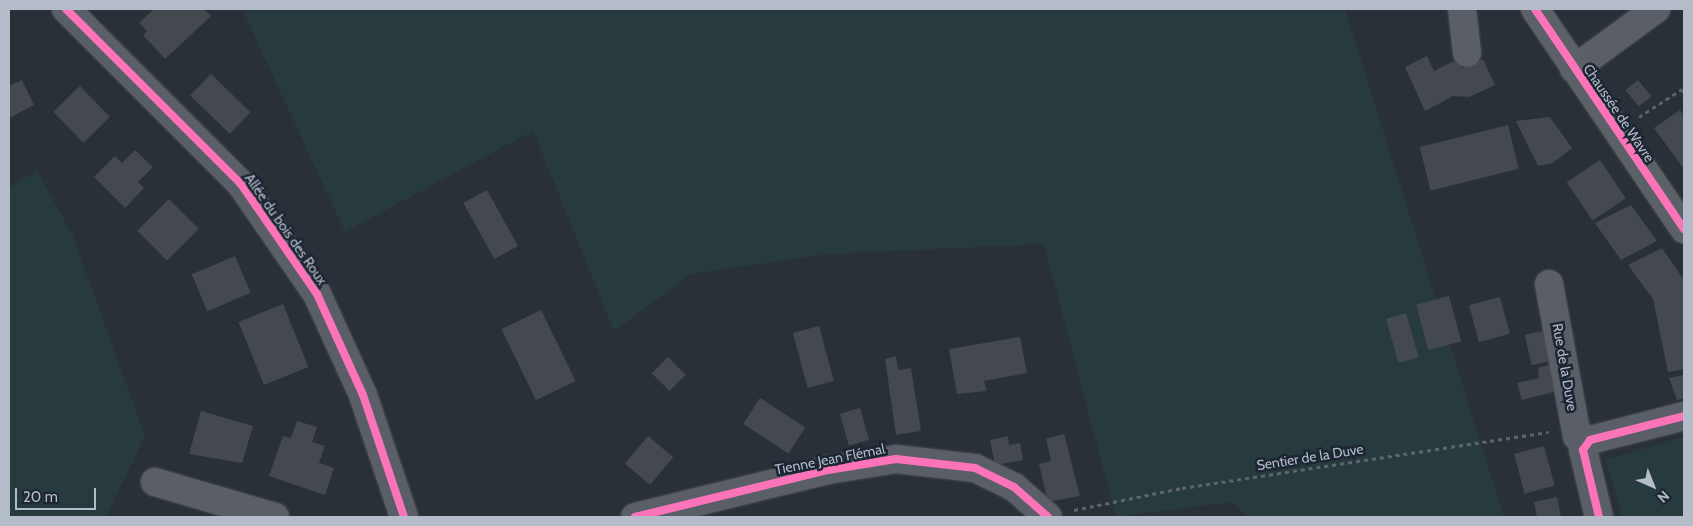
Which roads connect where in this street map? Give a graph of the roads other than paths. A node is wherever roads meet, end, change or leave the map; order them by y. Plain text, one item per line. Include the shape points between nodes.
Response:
1 (66, 9) edge
2 (1462, 9) edge
3 (1535, 9) edge
4 (1656, 9) edge
5 (1467, 53) dead end
6 (1574, 69) junction
7 (1684, 229) edge
8 (1549, 284) dead end
9 (1684, 416) edge
10 (1584, 438) junction
11 (155, 482) dead end
12 (275, 517) edge
13 (404, 517) edge
14 (635, 517) edge
15 (1047, 517) edge
16 (1599, 517) edge

1 - 13 street, Allée du bois des Roux via 241,184 317,294 363,395
2 - 5 street
3 - 6 main road, Chaussée de Wavre
4 - 6 street
6 - 7 main road, Chaussée de Wavre
8 - 10 street, Rue de la Duve
9 - 10 street
10 - 16 street, Rue de la Duve via 1583,450
11 - 12 street
14 - 15 street, Tienne Jean Flémal via 828,470 896,459 975,468 1014,488

